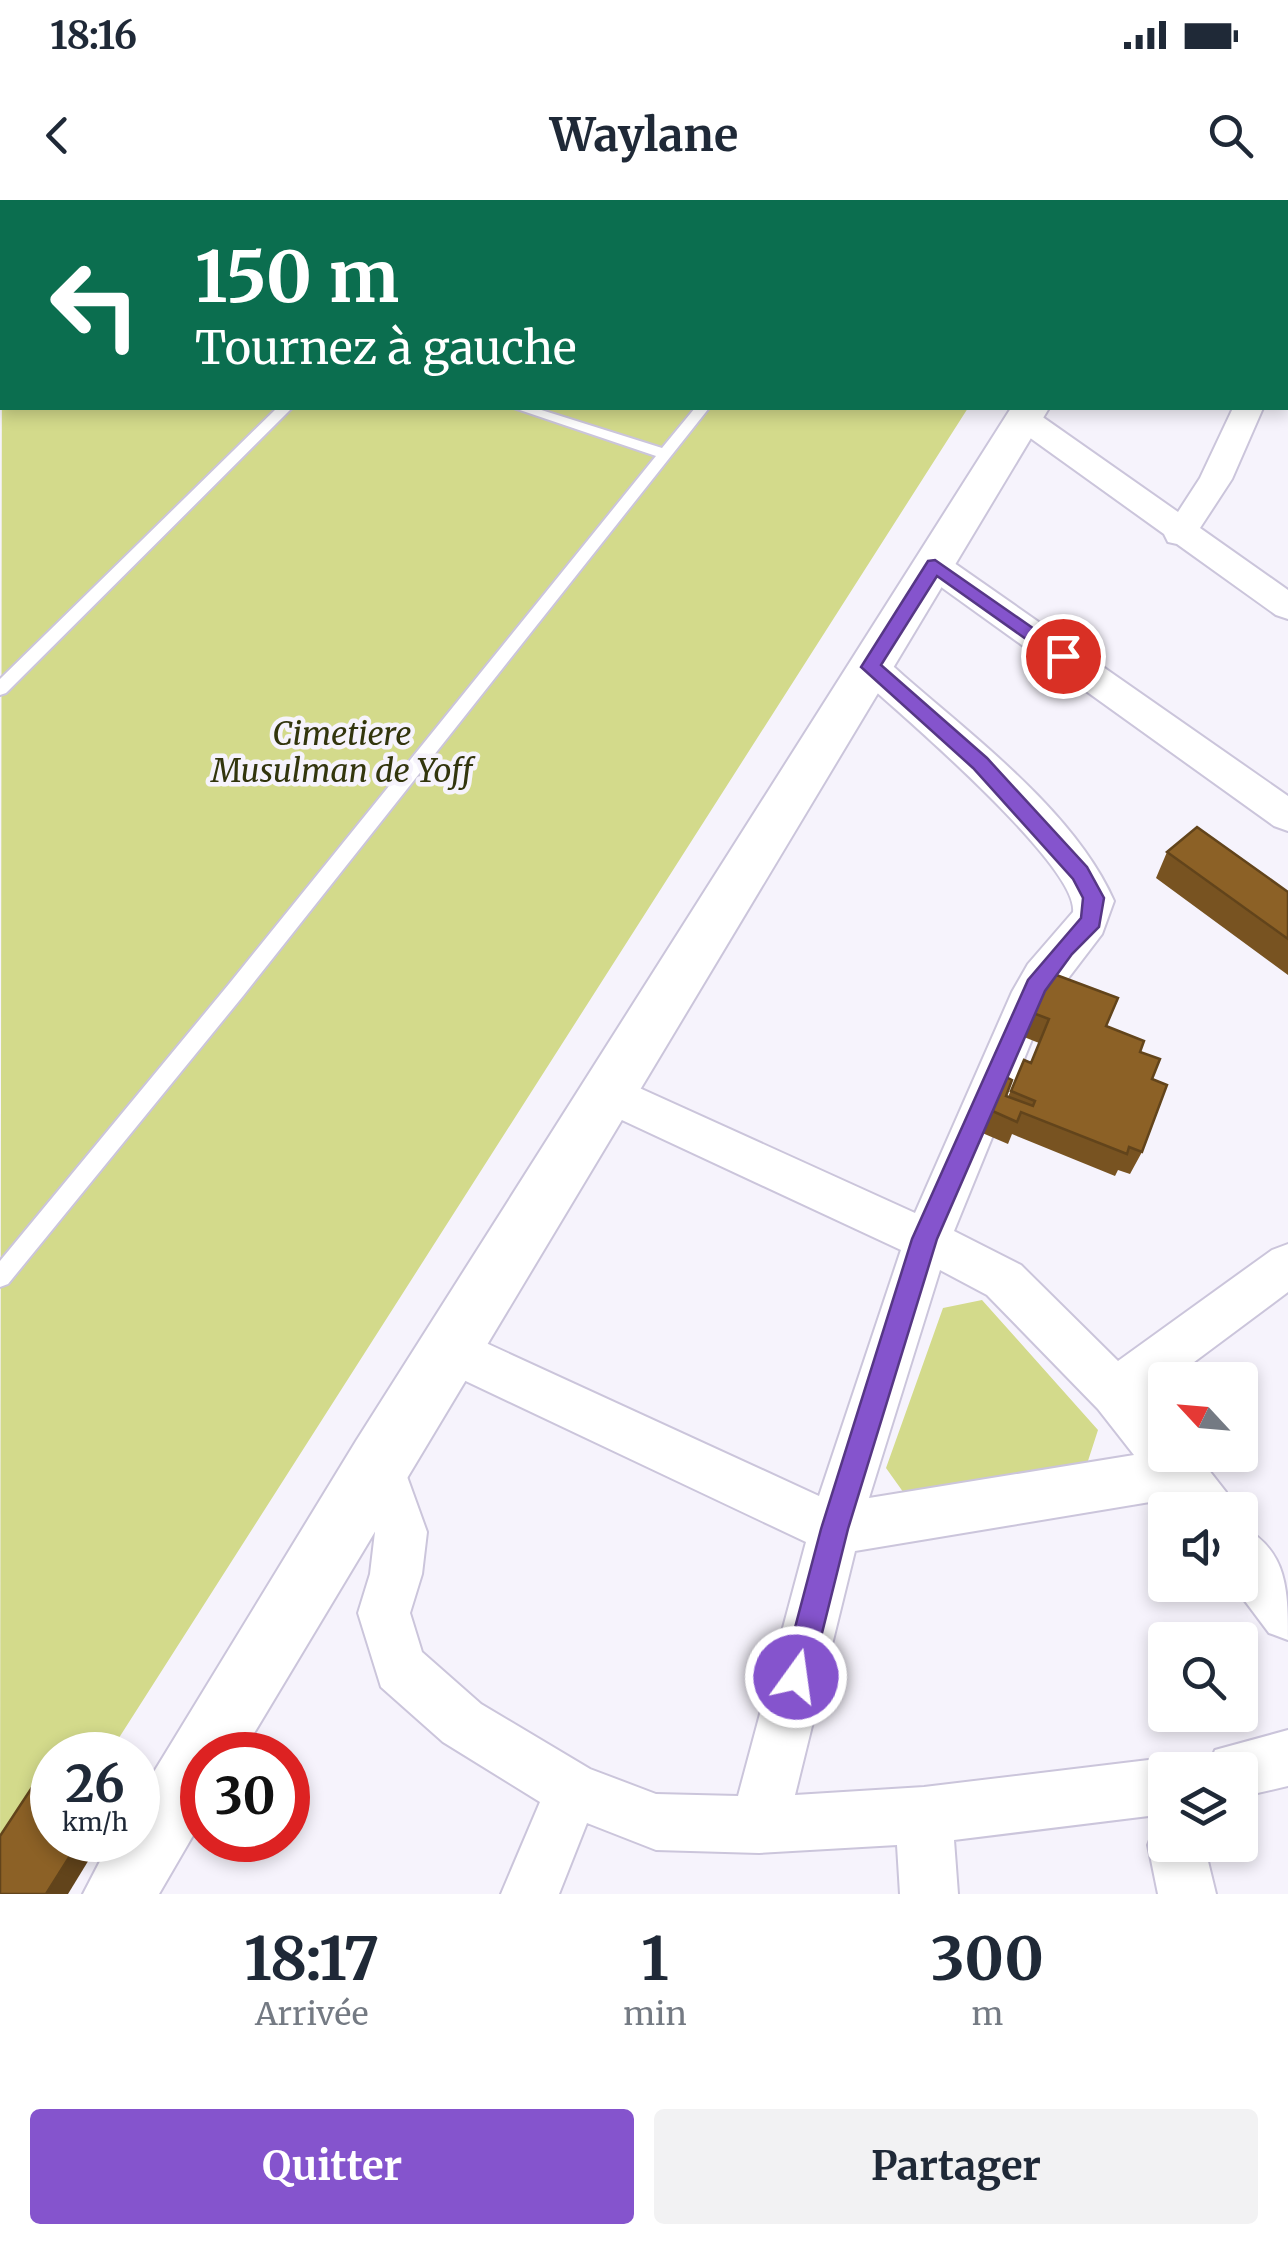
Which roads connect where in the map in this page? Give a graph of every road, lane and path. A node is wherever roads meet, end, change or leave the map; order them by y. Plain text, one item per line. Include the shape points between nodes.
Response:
1 (527, 410) edge
2 (700, 410) edge
3 (1247, 410) edge
4 (281, 411) edge
5 (1026, 413) edge
6 (665, 454) junction
7 (1180, 534) junction
8 (935, 566) junction
9 (1288, 607) edge
10 (871, 667) junction
11 (0, 689) edge
12 (1288, 816) edge
13 (609, 1094) junction
14 (924, 1239) junction
15 (1288, 1265) edge
16 (0, 1277) edge
17 (451, 1350) junction
18 (1116, 1392) junction
19 (378, 1462) junction
20 (1179, 1473) edge
21 (834, 1529) junction
22 (1258, 1575) edge
23 (1288, 1614) edge
24 (1288, 1758) edge
25 (1258, 1765) edge
26 (1148, 1789) edge
27 (572, 1790) junction
28 (924, 1815) junction
29 (759, 1825) junction
30 (1180, 1862) edge
31 (118, 1894) edge
32 (530, 1894) edge
33 (929, 1894) edge
34 (1187, 1894) edge

1 - 6 lane
2 - 6 lane
3 - 7 street via 1216,479
4 - 11 lane
5 - 7 street
5 - 8 street
6 - 16 lane
7 - 9 street
8 - 10 street
8 - 12 street
10 - 13 street
10 - 14 street via 980,763 1080,873 1094,898 1092,921 1036,986
13 - 14 street
13 - 17 street
14 - 18 street via 1004,1280
14 - 21 street
15 - 18 street
17 - 19 street
17 - 21 street
18 - 20 street
19 - 27 street via 401,1532 384,1613 400,1668 462,1723
19 - 31 street
20 - 21 street
21 - 29 street
22 - 23 street
24 - 25 street
26 - 28 street
27 - 29 street via 656,1822
27 - 32 street
28 - 29 street
28 - 33 street
30 - 34 street

